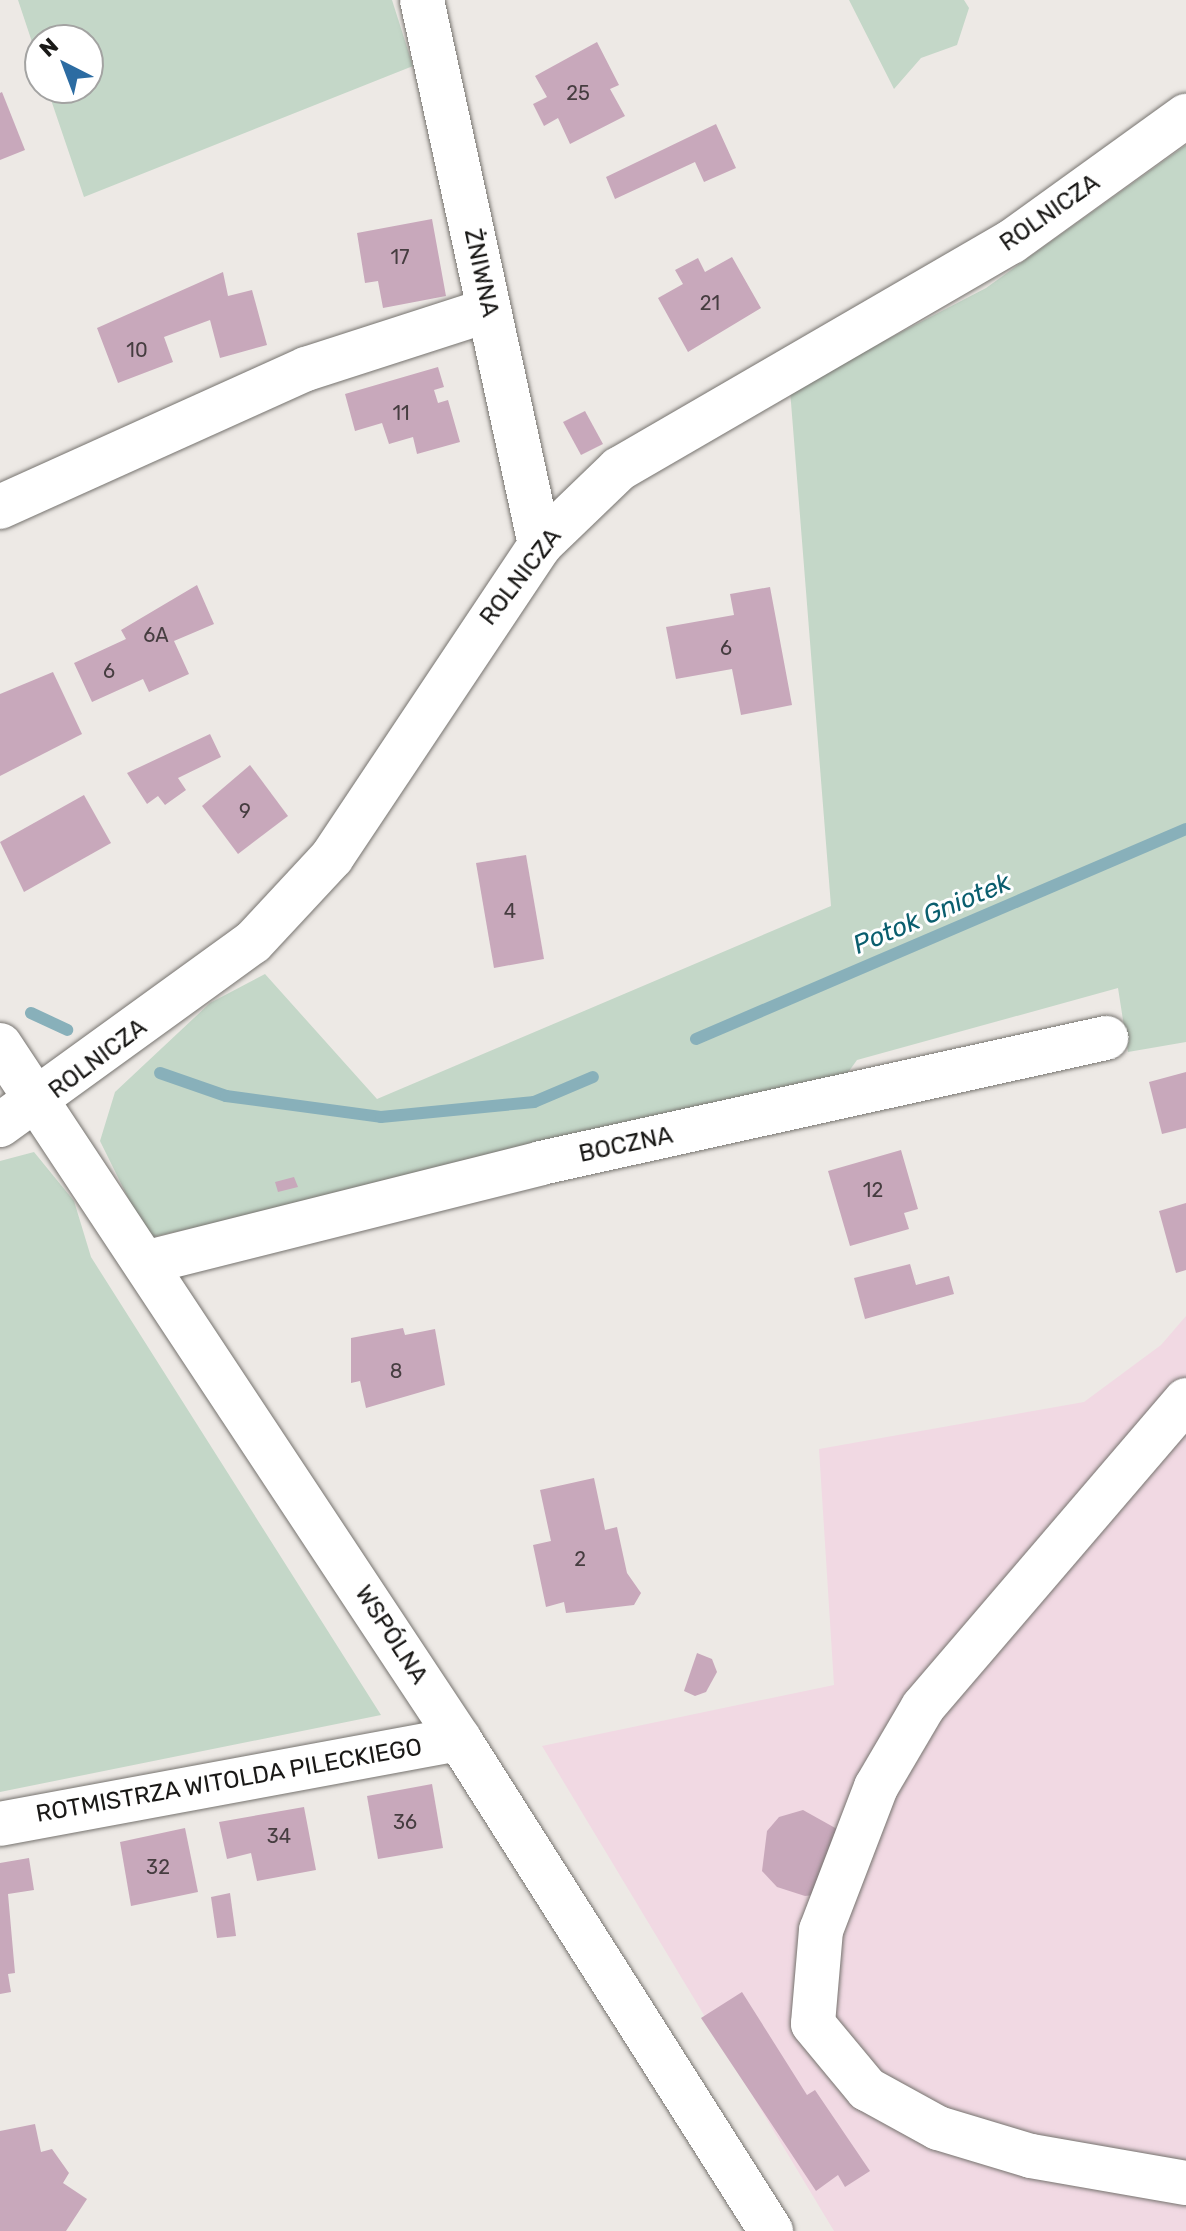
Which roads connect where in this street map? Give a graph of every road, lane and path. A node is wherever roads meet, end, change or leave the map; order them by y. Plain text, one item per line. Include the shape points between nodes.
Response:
1 (422, 0) edge
2 (1186, 116) edge
3 (489, 310) junction
4 (0, 507) edge
5 (540, 545) junction
6 (1106, 1038) dead end
7 (0, 1045) edge
8 (39, 1104) junction
9 (0, 1125) edge
10 (148, 1262) junction
11 (1186, 1400) edge
12 (459, 1739) junction
13 (0, 1824) edge
14 (1186, 2183) edge
15 (771, 2231) edge

1 - 3 street, ŻNIWNA
2 - 5 street, ROLNICZA via 1011,242 619,469
3 - 4 street via 306,369
3 - 5 street, ŻNIWNA
5 - 8 street, ROLNICZA via 332,857 253,942
6 - 10 street, BOCZNA via 541,1163
7 - 8 street, WSPÓLNA
8 - 9 street, ROLNICZA
8 - 10 street, WSPÓLNA
10 - 12 street, WSPÓLNA
11 - 14 street via 923,1707 876,1787 821,1930 813,2024 867,2089 938,2128 1031,2156
12 - 13 street, ROTMISTRZA WITOLDA PILECKIEGO
12 - 15 street, WSPÓLNA

